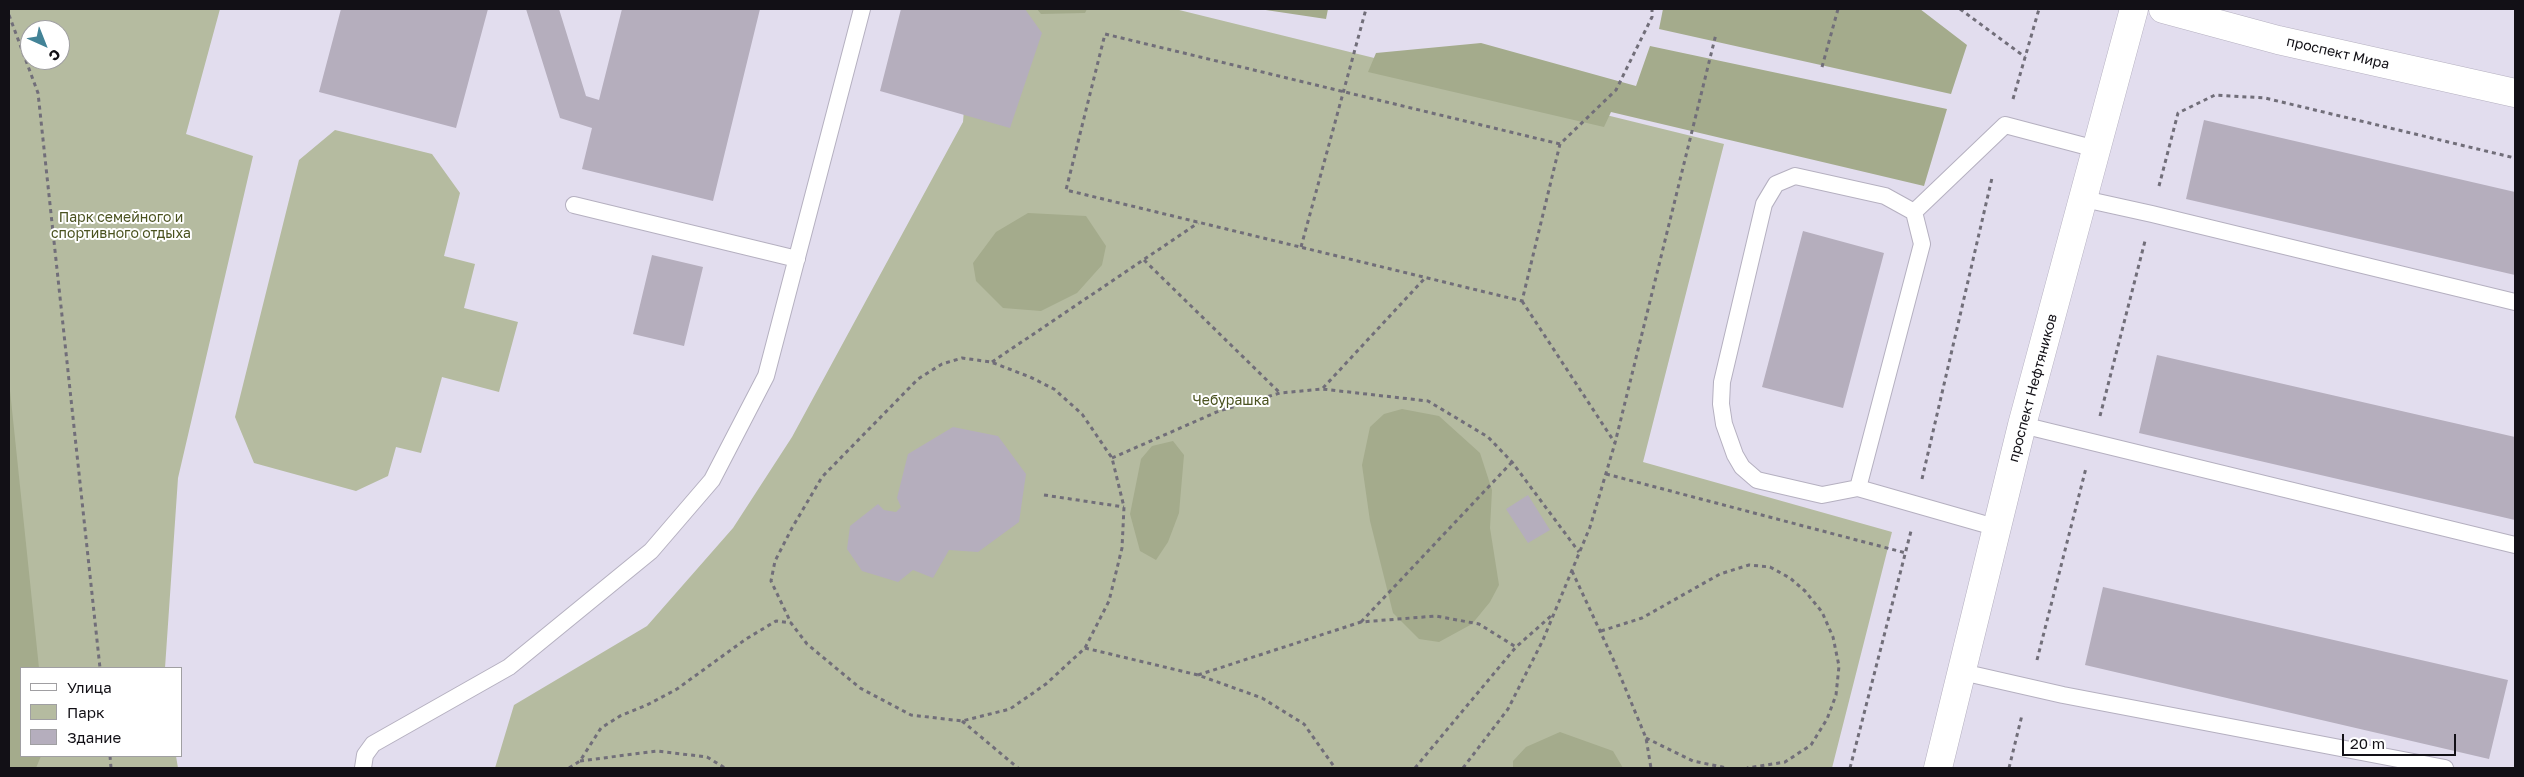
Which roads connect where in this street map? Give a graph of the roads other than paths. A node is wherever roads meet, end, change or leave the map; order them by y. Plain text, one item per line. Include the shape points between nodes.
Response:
1 (862, 9) edge
2 (2134, 9) edge
3 (2163, 9) edge
4 (2515, 93) edge
5 (2096, 149) junction
6 (2084, 199) junction
7 (574, 205) dead end
8 (1914, 212) junction
9 (797, 259) junction
10 (2515, 302) edge
11 (2022, 425) junction
12 (1858, 488) junction
13 (1998, 528) junction
14 (2515, 545) edge
15 (1962, 672) junction
16 (363, 768) edge
17 (1938, 768) edge
18 (2445, 768) edge

1 - 9 lane
2 - 5 main road, проспект Нефтяников
3 - 4 main road, проспект Мира via 2278,40
5 - 6 main road, проспект Нефтяников
5 - 8 lane via 2004,125
6 - 10 lane
6 - 11 main road, проспект Нефтяников
7 - 9 lane
8 - 12 lane via 1922,244
8 - 12 lane via 1885,196 1795,176 1776,184 1764,204 1722,382 1721,404 1727,438 1742,467 1757,480 1822,495
9 - 16 lane via 766,376 712,480 644,557 509,667 373,744 365,755
11 - 13 main road, проспект Нефтяников
11 - 14 lane
12 - 13 lane
13 - 15 main road, проспект Нефтяников
15 - 17 main road, проспект Нефтяников
15 - 18 lane via 2063,695

